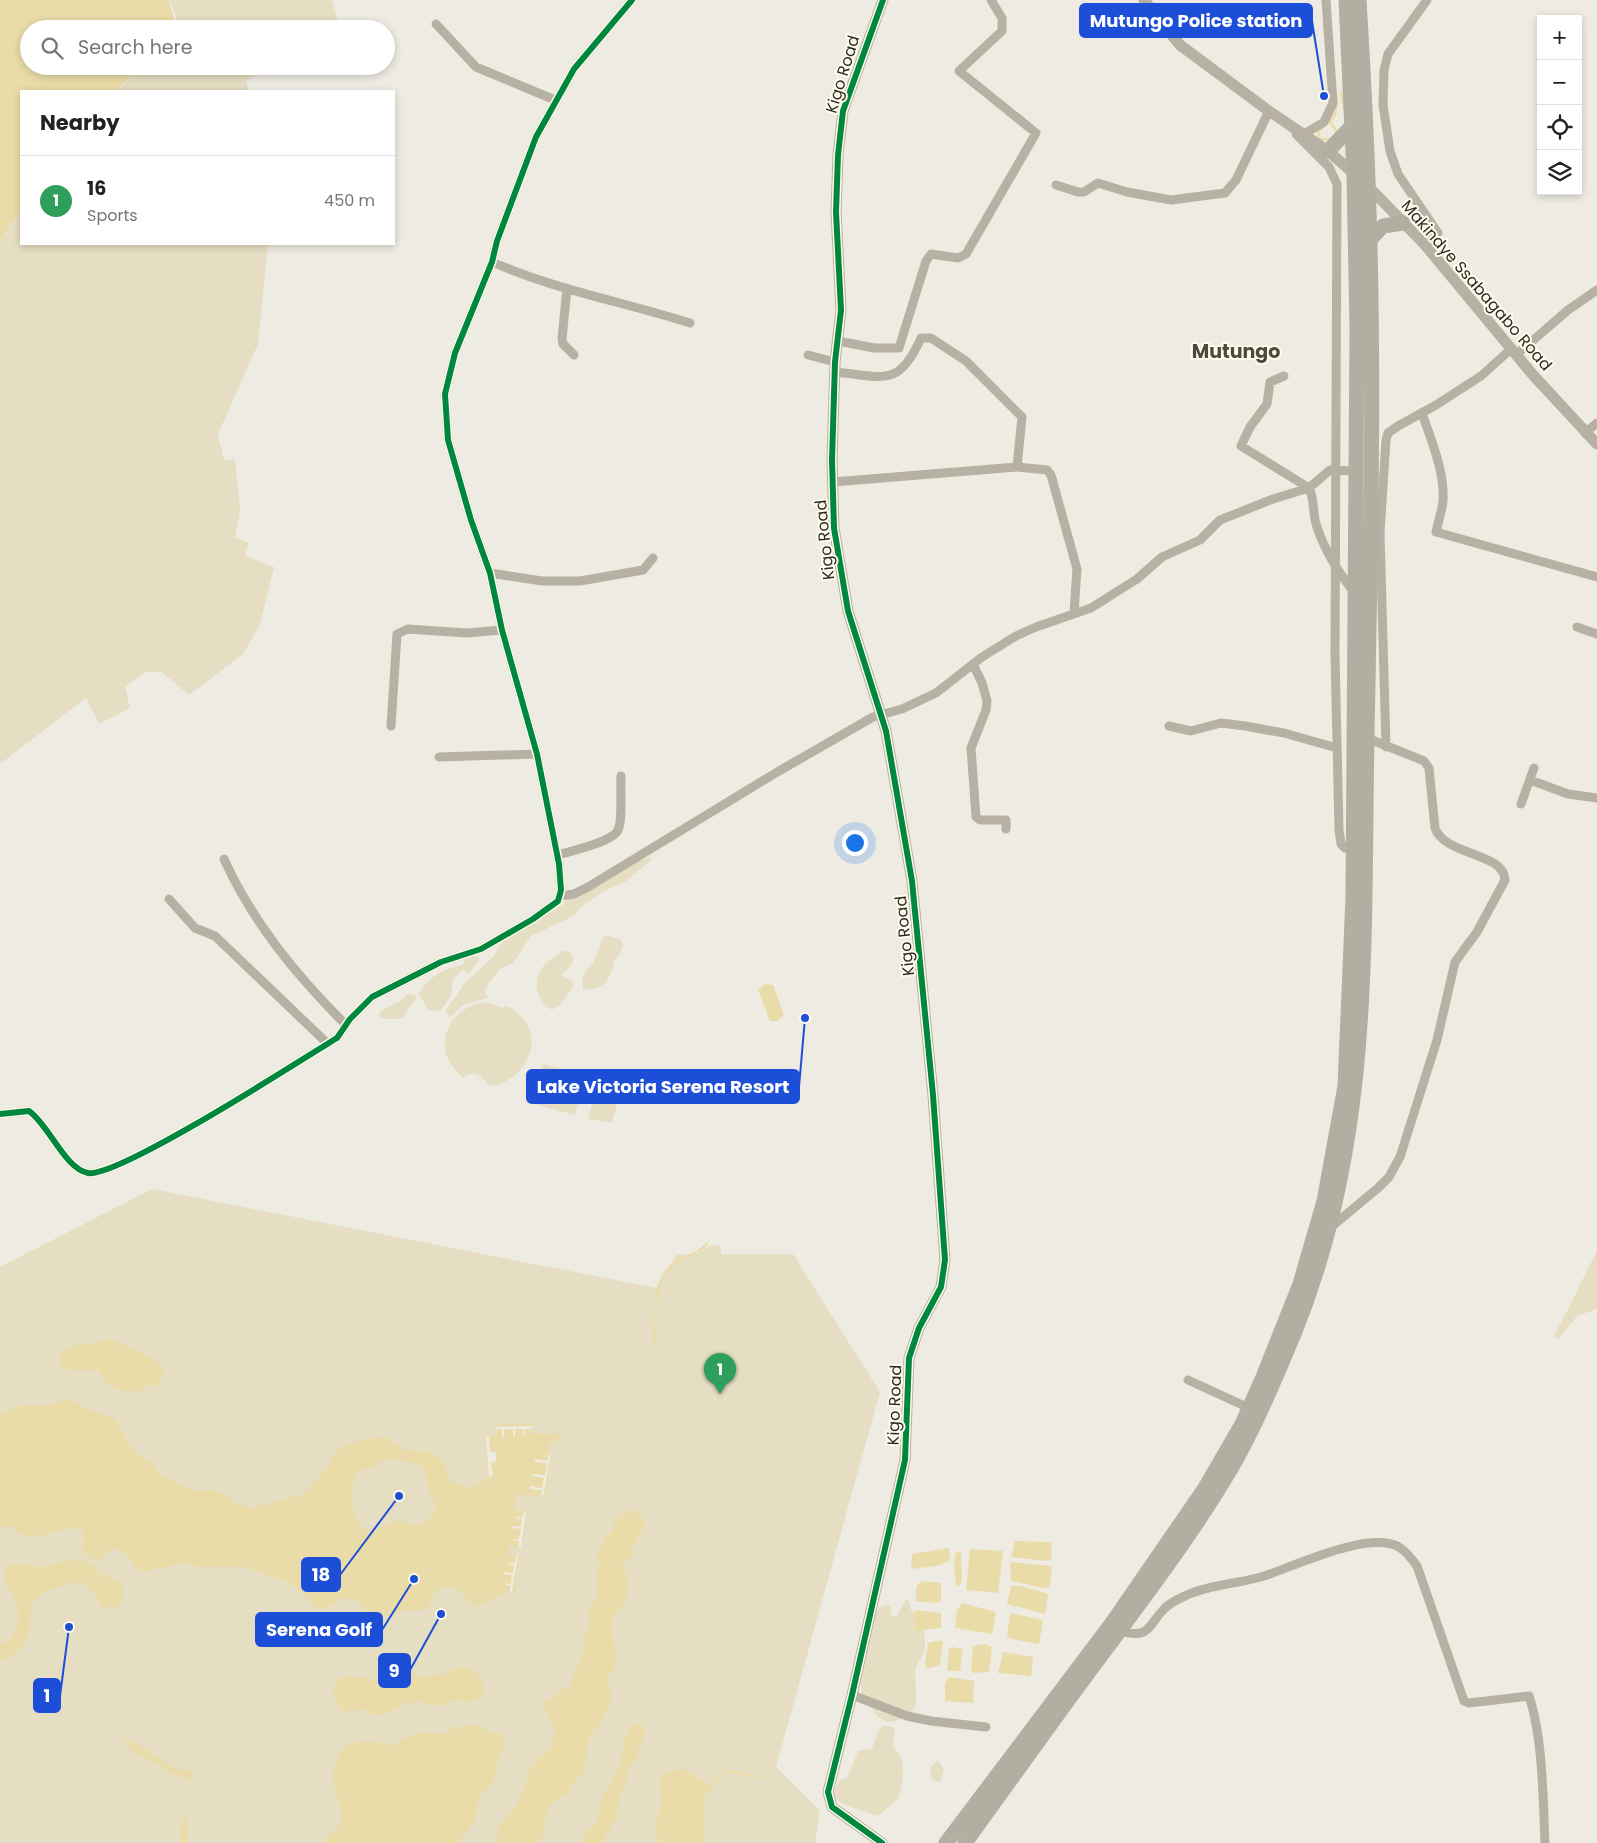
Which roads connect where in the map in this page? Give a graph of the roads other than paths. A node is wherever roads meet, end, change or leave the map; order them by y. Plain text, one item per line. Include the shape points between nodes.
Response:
1 (632, 0) edge
2 (883, 0) edge
3 (991, 0) edge
4 (1144, 0) edge
5 (1326, 0) edge
6 (1346, 0) edge
7 (1360, 0) edge
8 (1427, 0) edge
9 (436, 24) dead end
10 (555, 100) junction
11 (1268, 111) junction
12 (1279, 118) junction
13 (1352, 126) junction
14 (1304, 134) junction
15 (1328, 151) junction
16 (1360, 179) junction
17 (1056, 185) dead end
18 (1403, 223) junction
19 (1370, 240) junction
20 (1426, 246) junction
21 (492, 262) junction
22 (567, 288) junction
23 (1597, 290) edge
24 (690, 323) dead end
25 (838, 341) junction
26 (1513, 352) junction
27 (574, 355) dead end
28 (808, 355) dead end
29 (836, 367) junction
30 (1284, 376) dead end
31 (1422, 413) junction
32 (1597, 423) edge
33 (1585, 433) junction
34 (1597, 444) edge
35 (1017, 467) junction
36 (1336, 469) junction
37 (1357, 471) junction
38 (833, 482) junction
39 (1309, 488) junction
40 (653, 558) dead end
41 (1336, 569) junction
42 (490, 573) junction
43 (1597, 577) edge
44 (1354, 592) junction
45 (1074, 613) junction
46 (1576, 627) dead end
47 (502, 630) junction
48 (1597, 634) edge
49 (974, 664) junction
50 (882, 714) junction
51 (391, 726) dead end
52 (1169, 726) dead end
53 (1367, 738) junction
54 (1386, 747) junction
55 (1337, 748) junction
56 (537, 754) junction
57 (438, 757) dead end
58 (1534, 768) dead end
59 (621, 776) dead end
60 (1530, 780) junction
61 (1597, 798) edge
62 (1521, 804) dead end
63 (1006, 829) dead end
64 (1354, 849) junction
65 (558, 855) junction
66 (224, 859) dead end
67 (560, 896) junction
68 (169, 899) dead end
69 (346, 1025) junction
70 (328, 1044) junction
71 (0, 1114) edge
72 (1330, 1228) junction
73 (1188, 1380) dead end
74 (1249, 1408) junction
75 (1119, 1631) junction
76 (852, 1696) junction
77 (986, 1727) dead end
78 (882, 1843) edge
79 (946, 1843) edge
80 (965, 1843) edge
81 (1545, 1843) edge

1 - 10 street via 574,69
2 - 25 street, Kigo Road via 843,111 836,212 841,293
3 - 25 street via 1002,18 1002,31 959,72 1036,133 966,254 958,258 931,254 926,260 899,348 874,348
4 - 11 street, Makindye Ssabagabo Road via 1180,45
5 - 14 street via 1333,103 1324,122
6 - 13 highway
7 - 16 highway via 1366,132
8 - 20 street via 1388,54 1383,105 1390,151 1398,174 1438,233
9 - 10 street via 476,67
10 - 21 street via 525,163
11 - 12 street, Makindye Ssabagabo Road
11 - 17 street via 1236,180 1225,193 1171,200 1098,183 1084,192
12 - 14 street, Makindye Ssabagabo Road
12 - 36 street via 1329,168 1337,184
13 - 15 highway
13 - 16 highway
14 - 15 street, Makindye Ssabagabo Road
15 - 16 street, Makindye Ssabagabo Road
16 - 18 street, Makindye Ssabagabo Road
16 - 19 highway
16 - 37 highway
18 - 19 highway via 1384,226
18 - 20 street, Makindye Ssabagabo Road
19 - 53 highway via 1372,453
20 - 26 street, Makindye Ssabagabo Road
21 - 22 street
21 - 42 street via 455,353 448,376 445,414 448,440
22 - 24 street
22 - 27 street via 562,339
23 - 26 street
25 - 29 street, Kigo Road
26 - 31 street
26 - 33 street, Makindye Ssabagabo Road
28 - 29 street
29 - 35 street via 892,376 906,366 921,338 931,338 974,367 995,392 1016,408 1023,423
29 - 38 street, Kigo Road
30 - 39 street via 1270,382 1267,404 1241,446
31 - 43 street via 1443,491 1436,532
31 - 54 street via 1391,430 1386,440 1380,533
32 - 33 street
33 - 34 street, Makindye Ssabagabo Road
35 - 38 street
35 - 45 street via 1042,468 1051,475 1077,569
36 - 37 street
36 - 39 street via 1325,472
36 - 41 street
37 - 44 highway
38 - 50 street, Kigo Road via 834,528 841,582
39 - 41 street via 1316,525
39 - 45 street via 1273,498 1220,520 1200,540 1162,556 1128,585 1091,608
40 - 42 street via 643,570 580,581 542,581
41 - 44 street
41 - 55 street
42 - 47 street
44 - 64 highway
45 - 49 street via 1016,636
46 - 48 street
47 - 51 street via 408,629 397,634
47 - 56 street
49 - 50 street via 936,693
49 - 63 street via 987,701 970,748 976,817 980,820 1003,818
50 - 67 street via 873,716 779,771 588,887
50 - 76 street, Kigo Road via 918,927 945,1260 941,1287 919,1328 909,1358 905,1460
52 - 55 street via 1191,731 1221,723 1245,726
53 - 54 street
53 - 72 highway via 1365,944 1360,1035 1348,1142
54 - 72 street via 1427,764 1435,828 1441,839 1489,860 1503,871 1505,880 1477,932 1455,962 1437,1040 1400,1157 1389,1177
55 - 64 street via 1341,844
56 - 57 street
56 - 65 street
58 - 60 street
59 - 65 street via 617,832 610,838
60 - 61 street via 1568,794
60 - 62 street
64 - 74 highway via 1349,1039 1336,1147 1300,1284
65 - 67 street
66 - 69 street via 278,950
67 - 69 street via 550,908 481,949 441,962 372,997
68 - 70 street via 195,928 215,936
69 - 70 street via 340,1035
70 - 71 street via 168,1139 105,1171 88,1173 73,1166 38,1118 29,1111
72 - 75 highway via 1295,1332 1243,1446 1166,1570
73 - 74 street
74 - 79 highway via 1205,1488 1165,1548
75 - 80 highway
75 - 81 street via 1136,1635 1144,1633 1165,1608 1187,1595 1263,1576 1343,1548 1387,1543 1398,1547 1417,1566 1464,1701 1529,1696 1537,1735
76 - 77 street via 907,1716
76 - 78 street, Kigo Road via 832,1769 829,1798 832,1807

